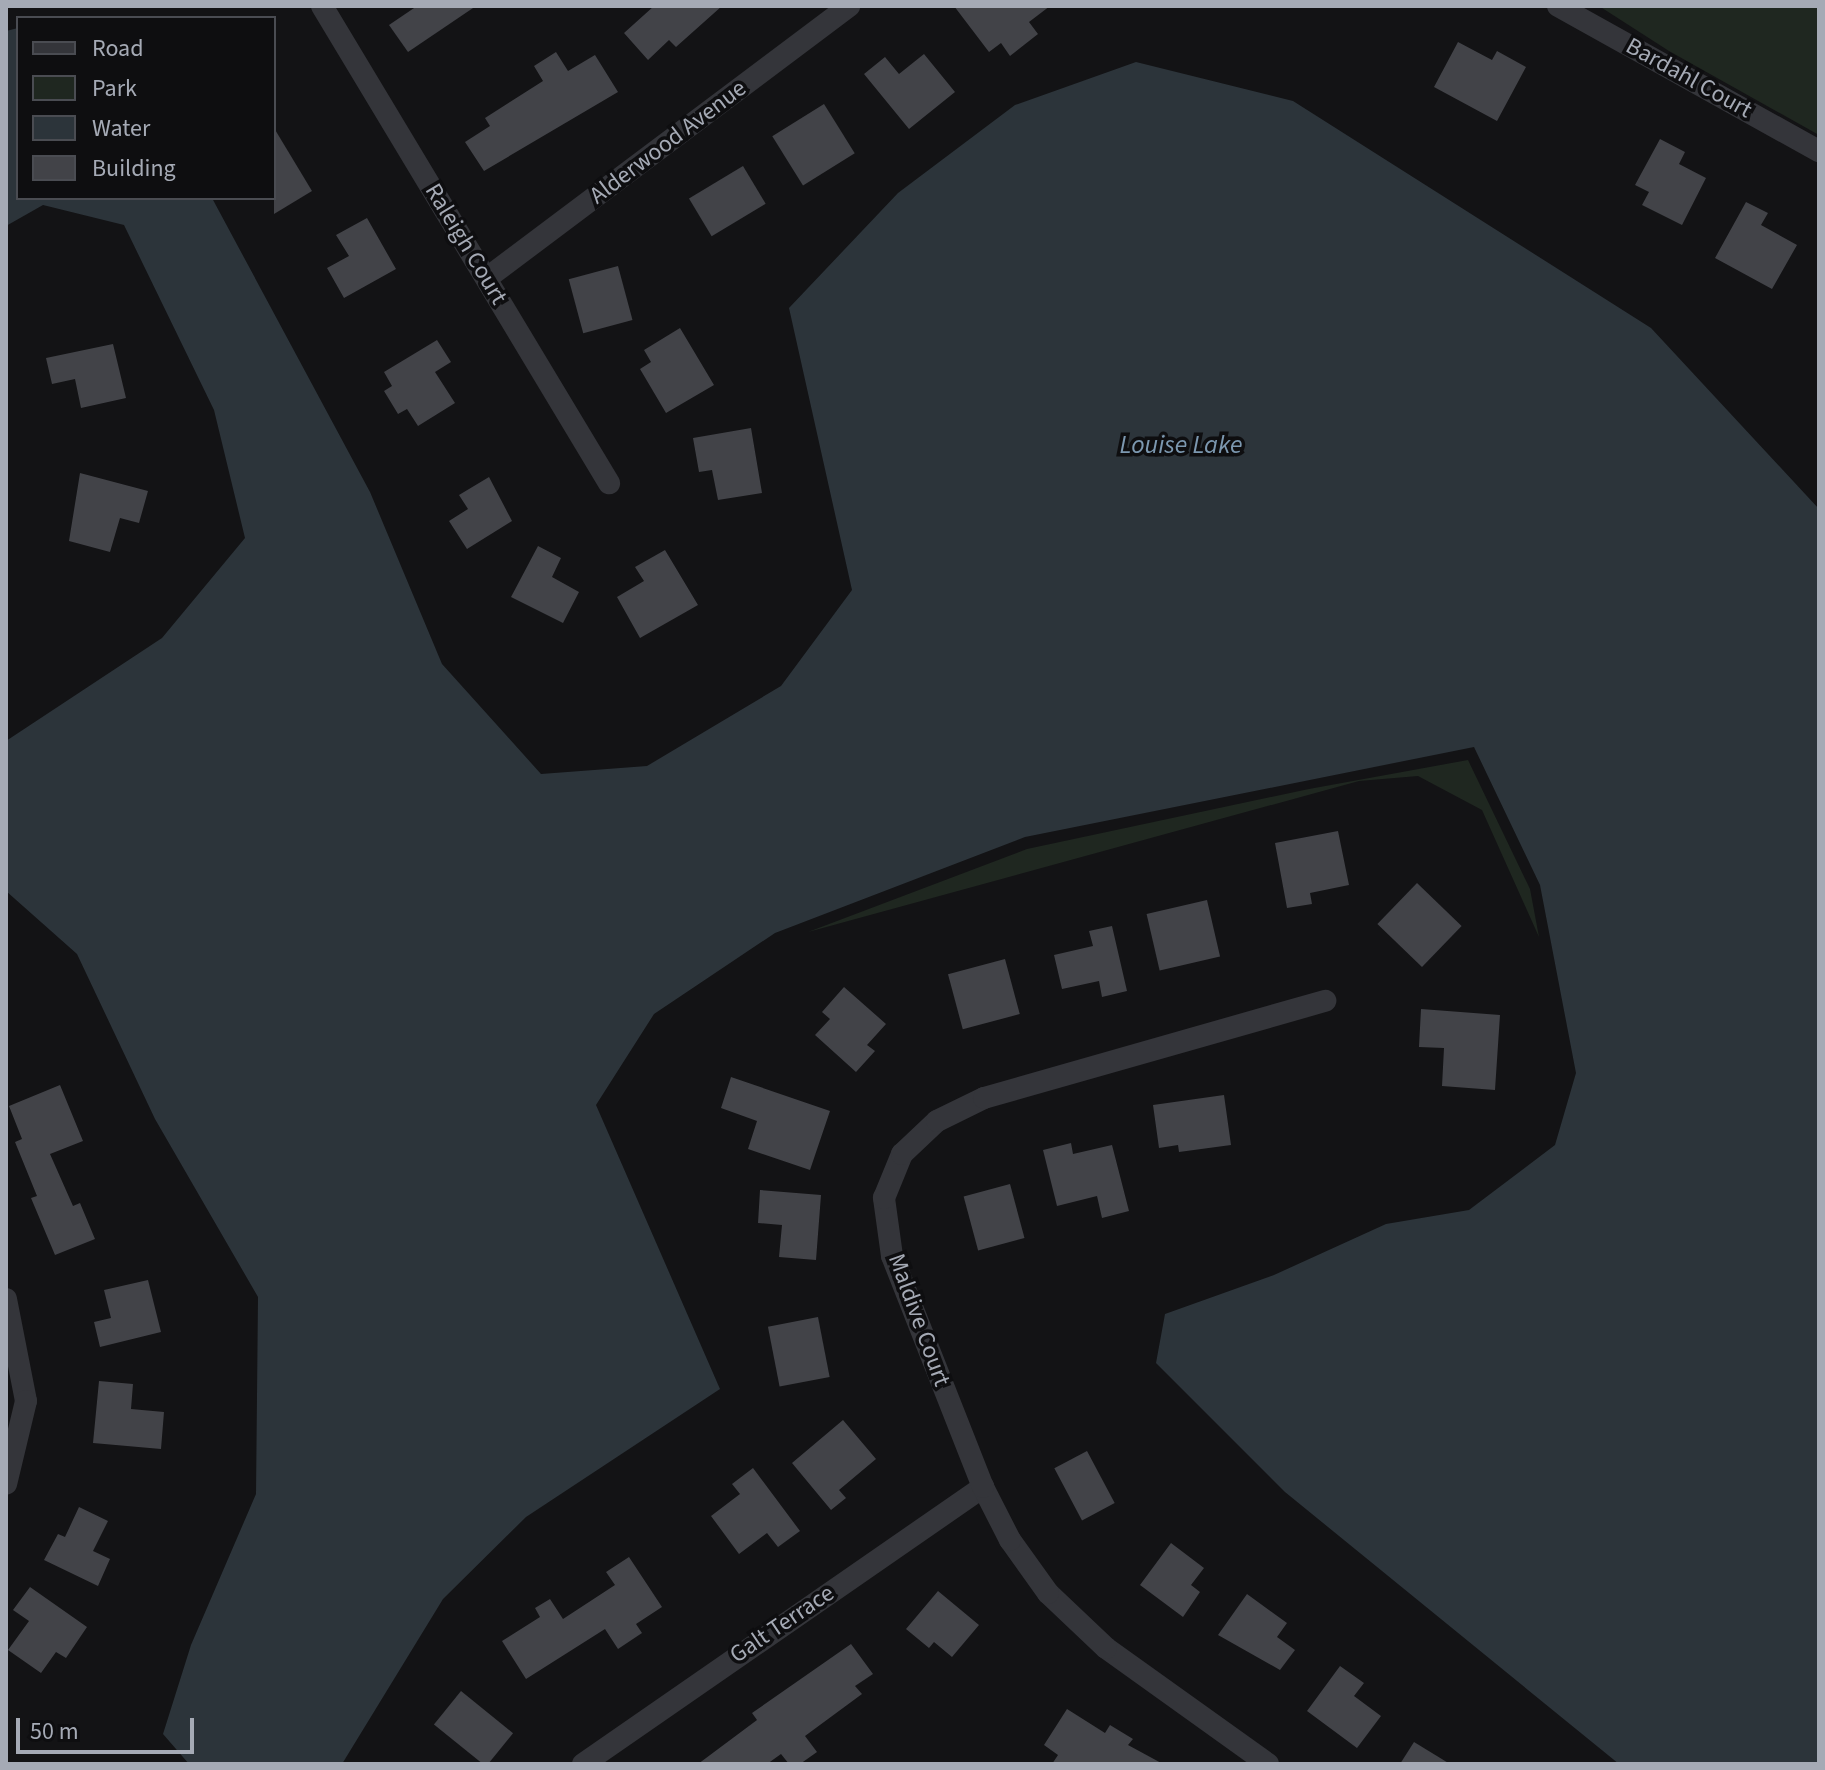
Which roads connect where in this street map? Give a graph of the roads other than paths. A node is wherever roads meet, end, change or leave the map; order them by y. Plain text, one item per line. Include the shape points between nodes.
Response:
1 (322, 6) edge
2 (849, 6) edge
3 (1558, 6) edge
4 (1819, 151) edge
5 (487, 278) junction
6 (609, 483) dead end
7 (1325, 1001) dead end
8 (6, 1299) edge
9 (6, 1484) edge
10 (983, 1487) junction
11 (583, 1764) edge
12 (1268, 1764) edge

1 - 5 street, Raleigh Court
2 - 5 street, Alderwood Avenue
3 - 4 street, Bardahl Court
5 - 6 street, Raleigh Court
7 - 10 street, Maldive Court via 984,1098 937,1121 902,1154 884,1198 892,1256
8 - 9 street via 26,1401
10 - 11 street, Galt Terrace
10 - 12 street, Maldive Court via 1010,1540 1048,1593 1106,1648

